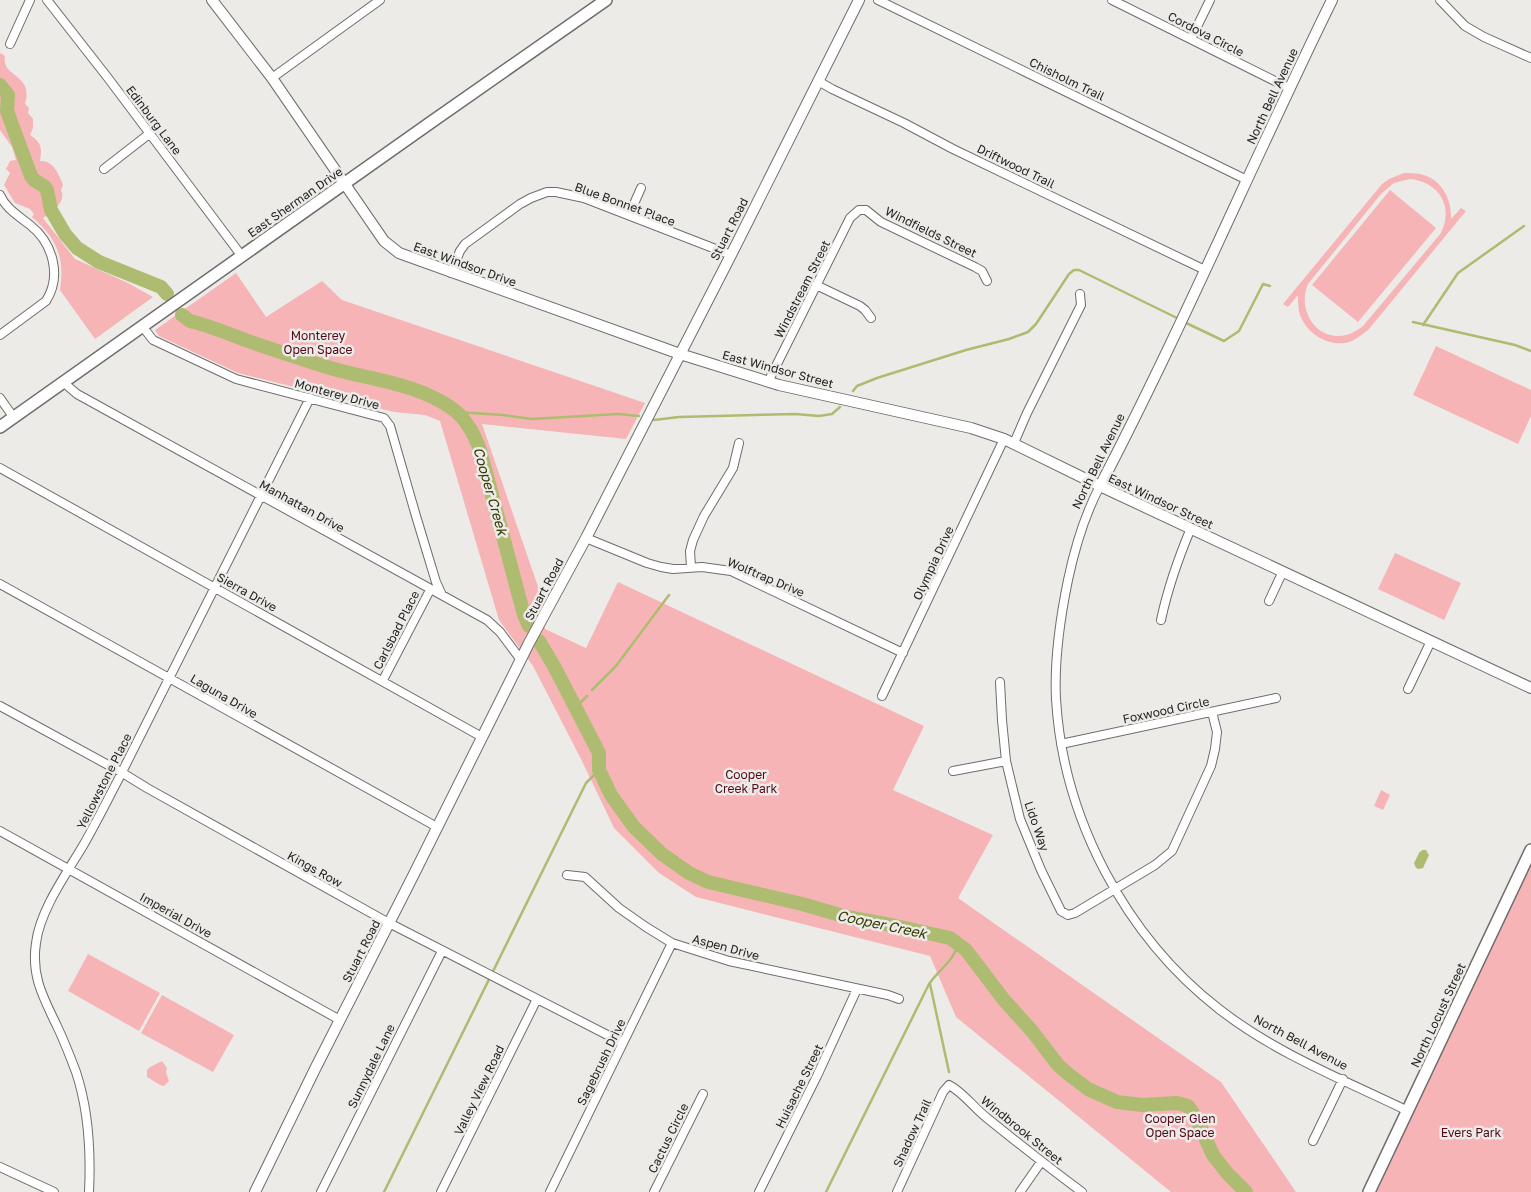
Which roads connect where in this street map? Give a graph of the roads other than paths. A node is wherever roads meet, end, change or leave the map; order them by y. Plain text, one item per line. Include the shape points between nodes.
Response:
1 (30, 0) edge
2 (47, 0) edge
3 (212, 0) edge
4 (380, 0) edge
5 (606, 0) edge
6 (859, 0) edge
7 (878, 0) edge
8 (1112, 0) edge
9 (1210, 0) edge
10 (1332, 0) edge
11 (1440, 0) edge
12 (1191, 39) junction
13 (10, 44) dead end
14 (1531, 58) edge
15 (272, 78) junction
16 (818, 81) junction
17 (1289, 88) junction
18 (149, 134) junction
19 (104, 169) dead end
20 (1246, 180) junction
21 (345, 184) junction
22 (641, 188) dead end
23 (0, 195) edge
24 (859, 210) joint
25 (629, 215) junction
26 (242, 255) junction
27 (731, 255) junction
28 (1205, 270) junction
29 (451, 273) junction
30 (987, 281) dead end
31 (816, 285) junction
32 (1080, 294) dead end
33 (871, 318) dead end
34 (142, 326) junction
35 (0, 335) edge
36 (680, 354) junction
37 (63, 382) junction
38 (768, 382) junction
39 (0, 398) edge
40 (310, 398) junction
41 (14, 418) junction
42 (0, 427) edge
43 (1009, 441) junction
44 (739, 443) dead end
45 (0, 468) edge
46 (1100, 486) junction
47 (261, 496) junction
48 (1191, 528) junction
49 (586, 538) junction
50 (691, 567) junction
51 (1283, 571) junction
52 (0, 584) edge
53 (215, 587) junction
54 (430, 590) junction
55 (442, 596) junction
56 (1269, 601) dead end
57 (1161, 620) dead end
58 (1431, 641) junction
59 (903, 653) junction
60 (521, 660) junction
61 (169, 678) junction
62 (383, 680) junction
63 (1000, 682) dead end
64 (1531, 688) edge
65 (1408, 689) dead end
66 (882, 696) dead end
67 (1276, 698) dead end
68 (0, 706) edge
69 (1212, 712) junction
70 (482, 737) junction
71 (1062, 744) junction
72 (1006, 761) junction
73 (121, 772) junction
74 (953, 772) dead end
75 (437, 827) junction
76 (0, 831) edge
77 (1531, 850) edge
78 (69, 870) junction
79 (567, 874) dead end
80 (1115, 889) junction
81 (389, 923) junction
82 (672, 942) junction
83 (442, 951) junction
84 (857, 989) junction
85 (537, 999) junction
86 (899, 999) dead end
87 (340, 1020) junction
88 (623, 1043) junction
89 (1343, 1079) junction
90 (948, 1085) joint
91 (703, 1094) dead end
92 (1408, 1111) junction
93 (1313, 1141) dead end
94 (1041, 1162) junction
95 (0, 1167) edge
96 (54, 1192) edge
97 (89, 1192) edge
98 (255, 1192) edge
99 (321, 1192) edge
100 (441, 1192) edge
101 (550, 1192) edge
102 (654, 1192) edge
103 (759, 1192) edge
104 (896, 1192) edge
105 (1020, 1192) edge
106 (1082, 1192) edge
107 (1369, 1192) edge

1 - 13 street
2 - 18 street, Edinburg Lane
3 - 15 street, East Windsor Drive
4 - 15 street
5 - 21 main road, East Sherman Drive
6 - 16 street, Stuart Road
7 - 20 street, Chisholm Trail
8 - 12 street, Cordova Circle
9 - 12 street
10 - 17 street, North Bell Avenue
11 - 14 street via 1465,26
12 - 17 street, Cordova Circle
15 - 21 street, East Windsor Drive
16 - 27 street, Stuart Road
16 - 28 street, Driftwood Trail
17 - 20 street, North Bell Avenue
18 - 19 street
18 - 26 street, Edinburg Lane
20 - 28 street, North Bell Avenue
21 - 26 main road, East Sherman Drive
21 - 29 street, East Windsor Drive via 384,241 399,253
22 - 25 street
23 - 35 street via 14,214 39,233 50,249 55,278 46,301
24 - 30 street, Windfields Street via 866,210 881,222 975,267 982,271
24 - 31 street, Windstream Street via 850,218
25 - 27 street, Blue Bonnet Place
25 - 29 street, Blue Bonnet Place via 584,198 547,192 520,204 465,244
26 - 34 main road, East Sherman Drive
27 - 36 street, Stuart Road
28 - 46 street, North Bell Avenue
29 - 36 street, East Windsor Drive
31 - 33 street via 860,306
31 - 38 street, Windstream Street
32 - 43 street, Olympia Drive via 1081,305 1027,413
34 - 37 main road, East Sherman Drive
34 - 40 street, Monterey Drive via 153,340 236,379
36 - 38 street, East Windsor Street
36 - 49 street, Stuart Road
37 - 41 main road, East Sherman Drive
37 - 47 street, Manhattan Drive via 77,394
38 - 43 street, East Windsor Street via 971,428
39 - 41 street
40 - 47 street, Yellowstone Place
40 - 55 street, Monterey Drive via 384,418 390,426
41 - 42 main road, East Sherman Drive
43 - 46 street, East Windsor Street
43 - 59 street, Olympia Drive
44 - 50 street via 733,468 693,540
45 - 53 street, Sierra Drive
46 - 48 street, East Windsor Street
46 - 71 street, North Bell Avenue via 1084,517 1061,618 1056,698
47 - 53 street, Yellowstone Place
47 - 54 street, Manhattan Drive
48 - 51 street, East Windsor Street
48 - 57 street via 1177,561
49 - 50 street, Wolftrap Drive via 661,568
49 - 60 street, Stuart Road
50 - 59 street, Wolftrap Drive via 731,571
51 - 56 street
51 - 58 street, East Windsor Street
52 - 61 street, Laguna Drive
53 - 61 street, Yellowstone Place
53 - 62 street, Sierra Drive
54 - 55 street, Manhattan Drive
54 - 62 street, Carlsbad Place
55 - 60 street, Manhattan Drive via 487,620
58 - 64 street, East Windsor Street
58 - 65 street
59 - 66 street, Olympia Drive
60 - 70 street, Stuart Road
61 - 73 street, Yellowstone Place
61 - 75 street, Laguna Drive
62 - 70 street, Sierra Drive
63 - 72 street, Lido Way
67 - 69 street, Foxwood Circle
68 - 73 street, Kings Row
69 - 71 street, Foxwood Circle
69 - 80 street via 1217,732 1211,766 1172,851 1155,866
70 - 75 street, Stuart Road
71 - 80 street, North Bell Avenue via 1080,813
72 - 74 street
72 - 80 street, Lido Way via 1020,818 1061,911 1068,915 1075,913
73 - 78 street, Yellowstone Place
73 - 81 street, Kings Row
75 - 81 street, Stuart Road
76 - 78 street, Imperial Drive
77 - 92 main road, North Locust Street
78 - 87 street, Imperial Drive
78 - 97 street, Yellowstone Place via 39,926 34,966 41,992 67,1048 83,1096 90,1142
79 - 82 street, Aspen Drive via 585,877 619,908
80 - 89 street, North Bell Avenue via 1163,957 1218,1008 1272,1044
81 - 83 street, Kings Row
81 - 87 street, Stuart Road
82 - 84 street, Aspen Drive via 729,961
82 - 88 street, Sagebrush Drive
83 - 85 street, Kings Row
83 - 99 street, Sunnydale Lane
84 - 86 street, Aspen Drive
84 - 103 street, Huisache Street
85 - 88 street, Kings Row
85 - 100 street, Valley View Road
87 - 98 street, Stuart Road
88 - 101 street, Sagebrush Drive
89 - 92 street, North Bell Avenue
89 - 93 street
90 - 94 street, Windbrook Street
90 - 104 street, Shadow Trail
91 - 102 street, Cactus Circle
92 - 107 main road, North Locust Street
94 - 105 street
94 - 106 street, Windbrook Street
95 - 96 street

